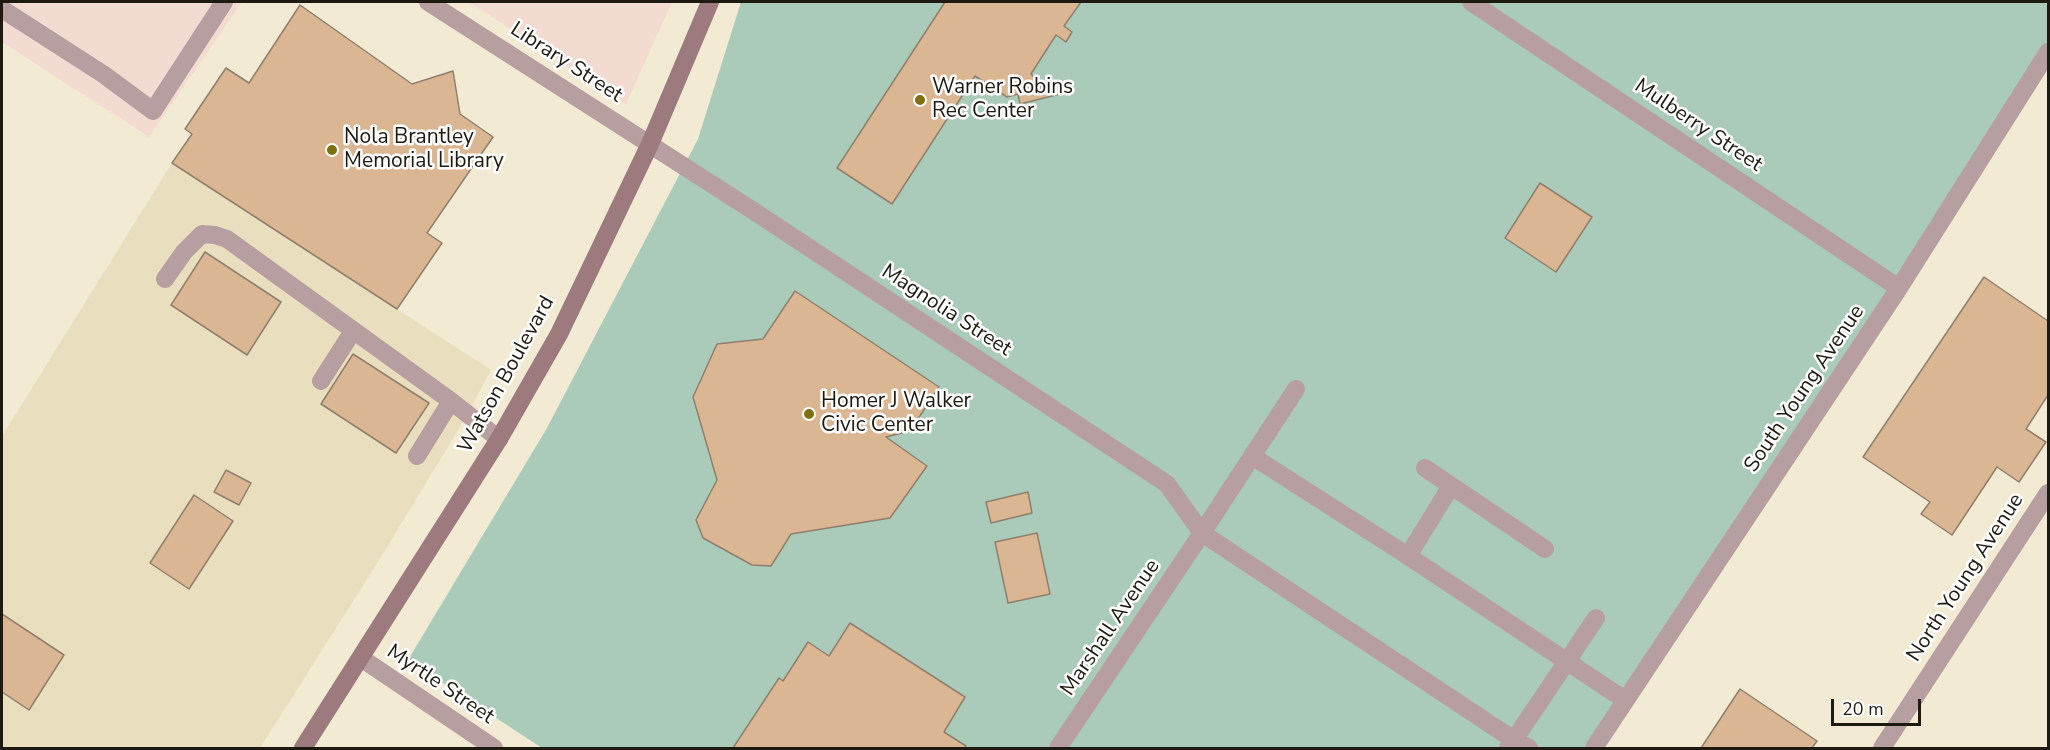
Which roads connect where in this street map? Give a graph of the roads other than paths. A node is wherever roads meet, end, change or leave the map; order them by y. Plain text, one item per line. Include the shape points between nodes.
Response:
1 (224, 2) edge
2 (428, 2) edge
3 (710, 2) edge
4 (1471, 2) edge
5 (2, 9) edge
6 (2049, 52) edge
7 (650, 144) junction
8 (165, 279) dead end
9 (1899, 288) junction
10 (353, 331) junction
11 (321, 381) dead end
12 (1296, 389) dead end
13 (451, 401) junction
14 (499, 439) junction
15 (417, 456) dead end
16 (1252, 456) junction
17 (1425, 468) dead end
18 (1451, 486) junction
19 (2049, 493) edge
20 (1202, 533) junction
21 (1545, 549) dead end
22 (1408, 556) junction
23 (1596, 618) dead end
24 (361, 658) junction
25 (1568, 662) junction
26 (1625, 700) junction
27 (1517, 746) edge
28 (303, 748) edge
29 (494, 748) edge
30 (1058, 748) edge
31 (1594, 748) edge
32 (1882, 748) edge

1 - 5 street via 153,111
2 - 7 street, Library Street
3 - 7 main road, Watson Boulevard
4 - 9 street, Mulberry Street
6 - 9 street, South Young Avenue
7 - 14 main road, Watson Boulevard via 559,334
7 - 20 street, Magnolia Street via 1167,484
8 - 10 street via 195,240 202,234 215,235 227,239
9 - 26 street, South Young Avenue
10 - 11 street
10 - 13 street
12 - 16 street, Marshall Avenue
13 - 14 street
13 - 15 street
14 - 24 main road, Watson Boulevard
16 - 20 street, Marshall Avenue
16 - 22 street
17 - 18 street
18 - 21 street
18 - 22 street
19 - 32 street, North Young Avenue
20 - 27 street
20 - 30 street, Marshall Avenue
22 - 25 street
23 - 25 street
24 - 28 main road, Watson Boulevard
24 - 29 street, Myrtle Street
25 - 26 street
25 - 27 street
26 - 31 street, South Young Avenue

